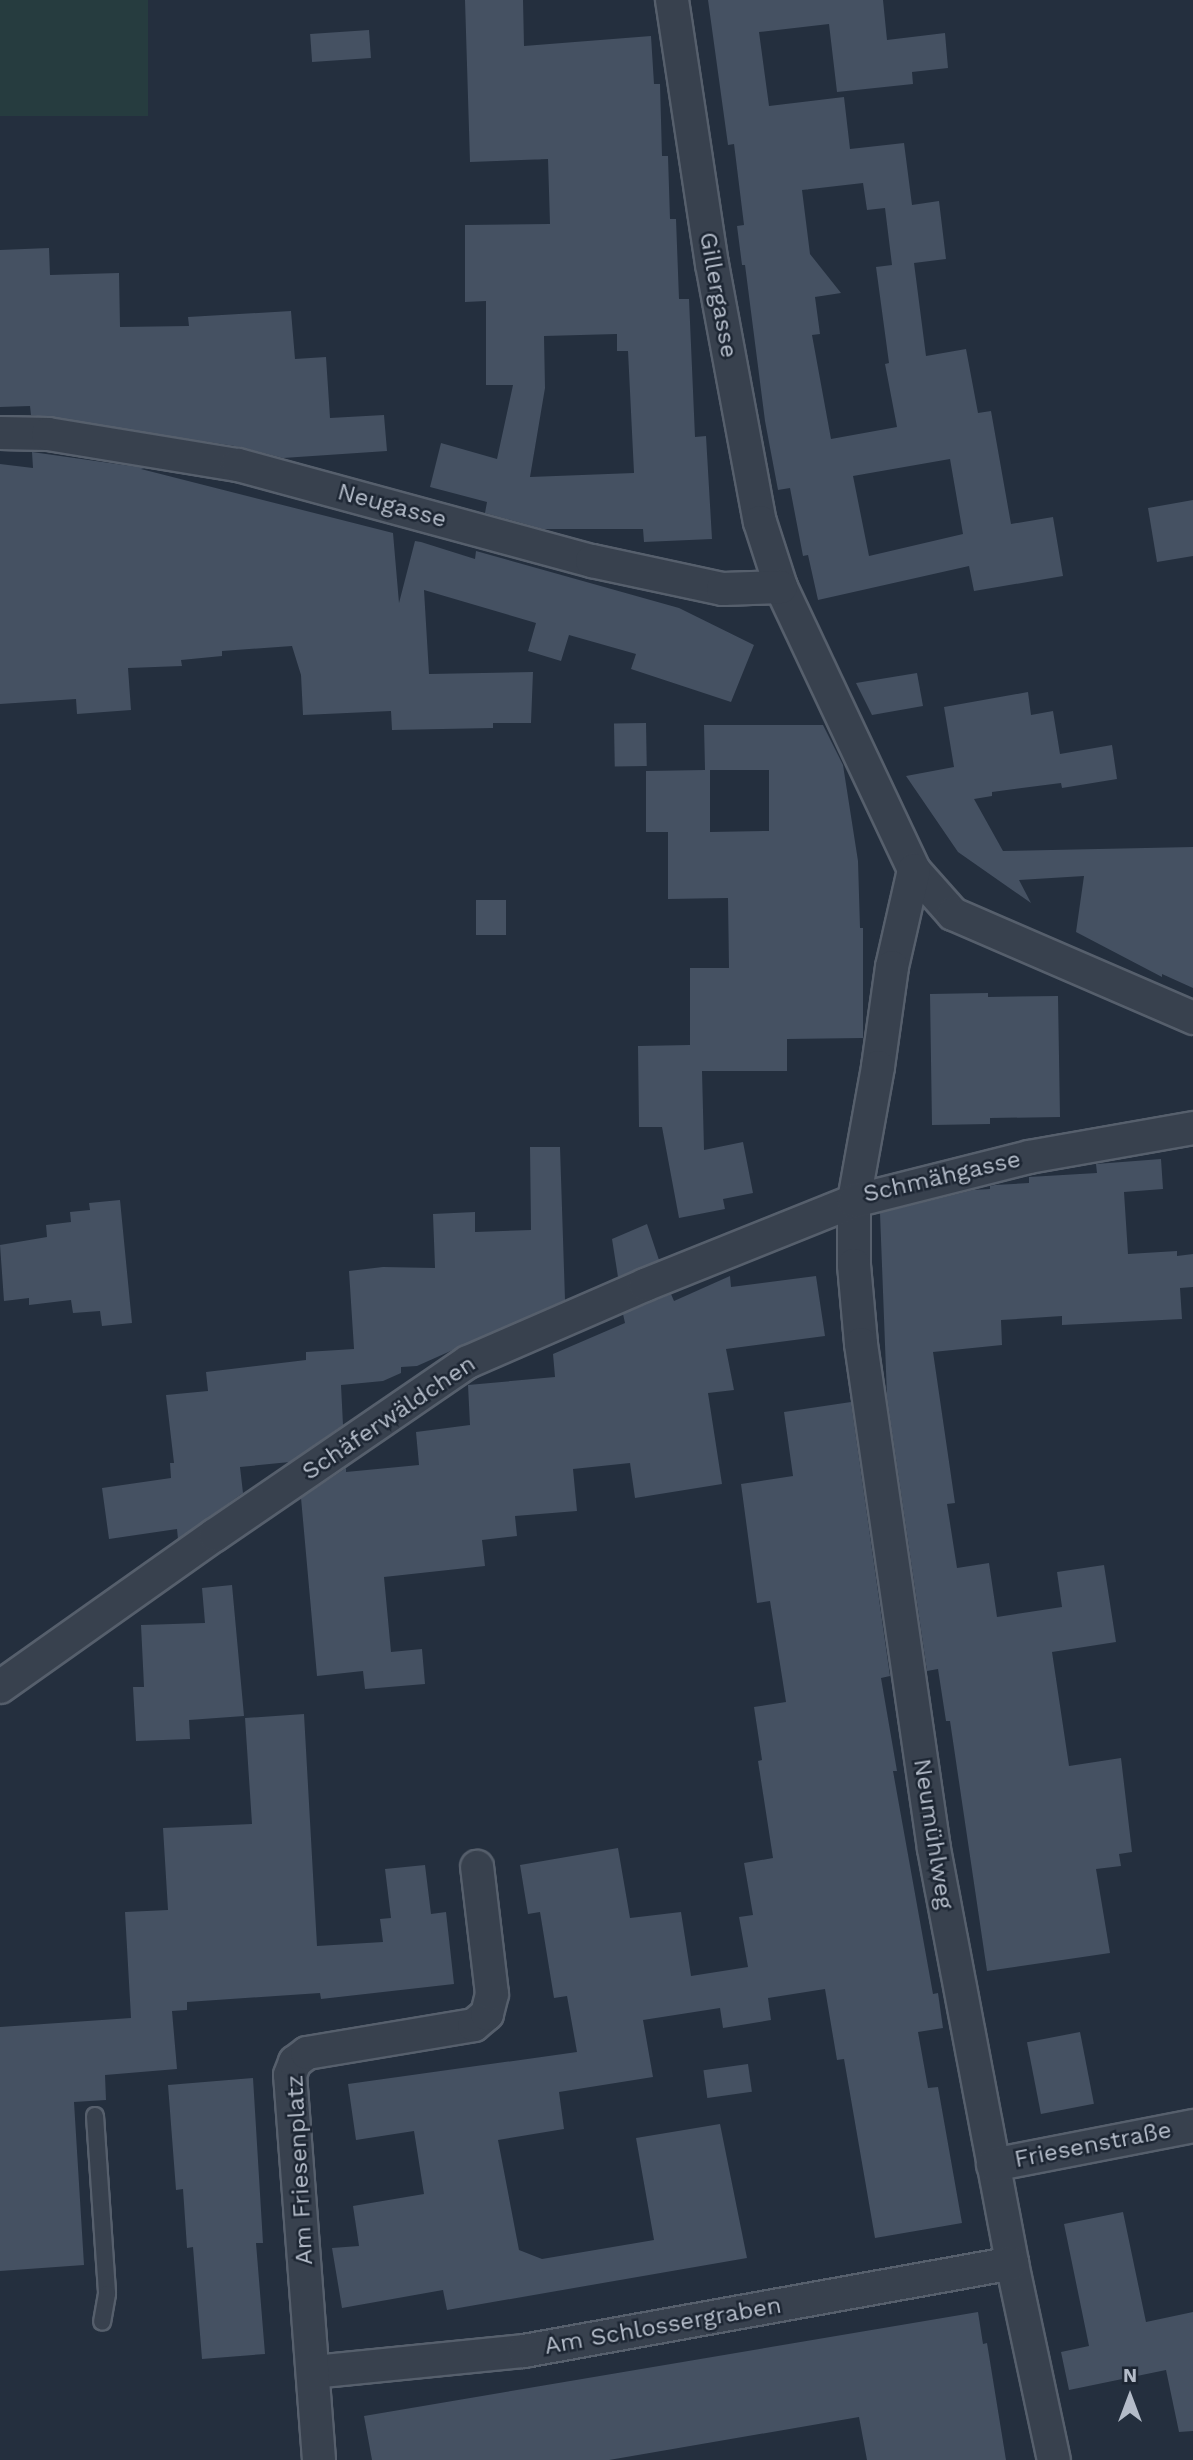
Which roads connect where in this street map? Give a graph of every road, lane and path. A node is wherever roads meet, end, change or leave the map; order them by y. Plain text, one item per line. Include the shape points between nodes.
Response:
1 (672, 0) edge
2 (0, 433) edge
3 (781, 587) junction
4 (914, 870) junction
5 (1193, 1018) edge
6 (1193, 1128) edge
7 (854, 1201) junction
8 (0, 1687) edge
9 (477, 1867) dead end
10 (95, 2116) dead end
11 (1193, 2126) edge
12 (993, 2165) junction
13 (1012, 2263) junction
14 (102, 2322) dead end
15 (313, 2372) junction
16 (319, 2460) edge
17 (1054, 2460) edge

1 - 3 street, Gillergasse via 712,264 760,522
2 - 3 street, Neugasse via 48,434 238,465 606,564 723,589
3 - 4 street
4 - 5 street via 953,914
4 - 7 street, Schmähgasse via 901,918
6 - 7 street, Schmähgasse via 1029,1157
7 - 8 street, Schäferwäldchen via 468,1362
7 - 12 street, Neumühlweg via 861,1344 891,1566 934,1849
9 - 15 street, Am Friesenplatz via 492,1994 487,2014 474,2025 307,2053 295,2062 289,2075
10 - 14 lane via 107,2294
11 - 12 street, Friesenstraße
12 - 13 street, Neumühlweg
13 - 15 street, Am Schlossergraben via 524,2351
13 - 17 street, Neumühlweg
15 - 16 street, Am Friesenplatz

